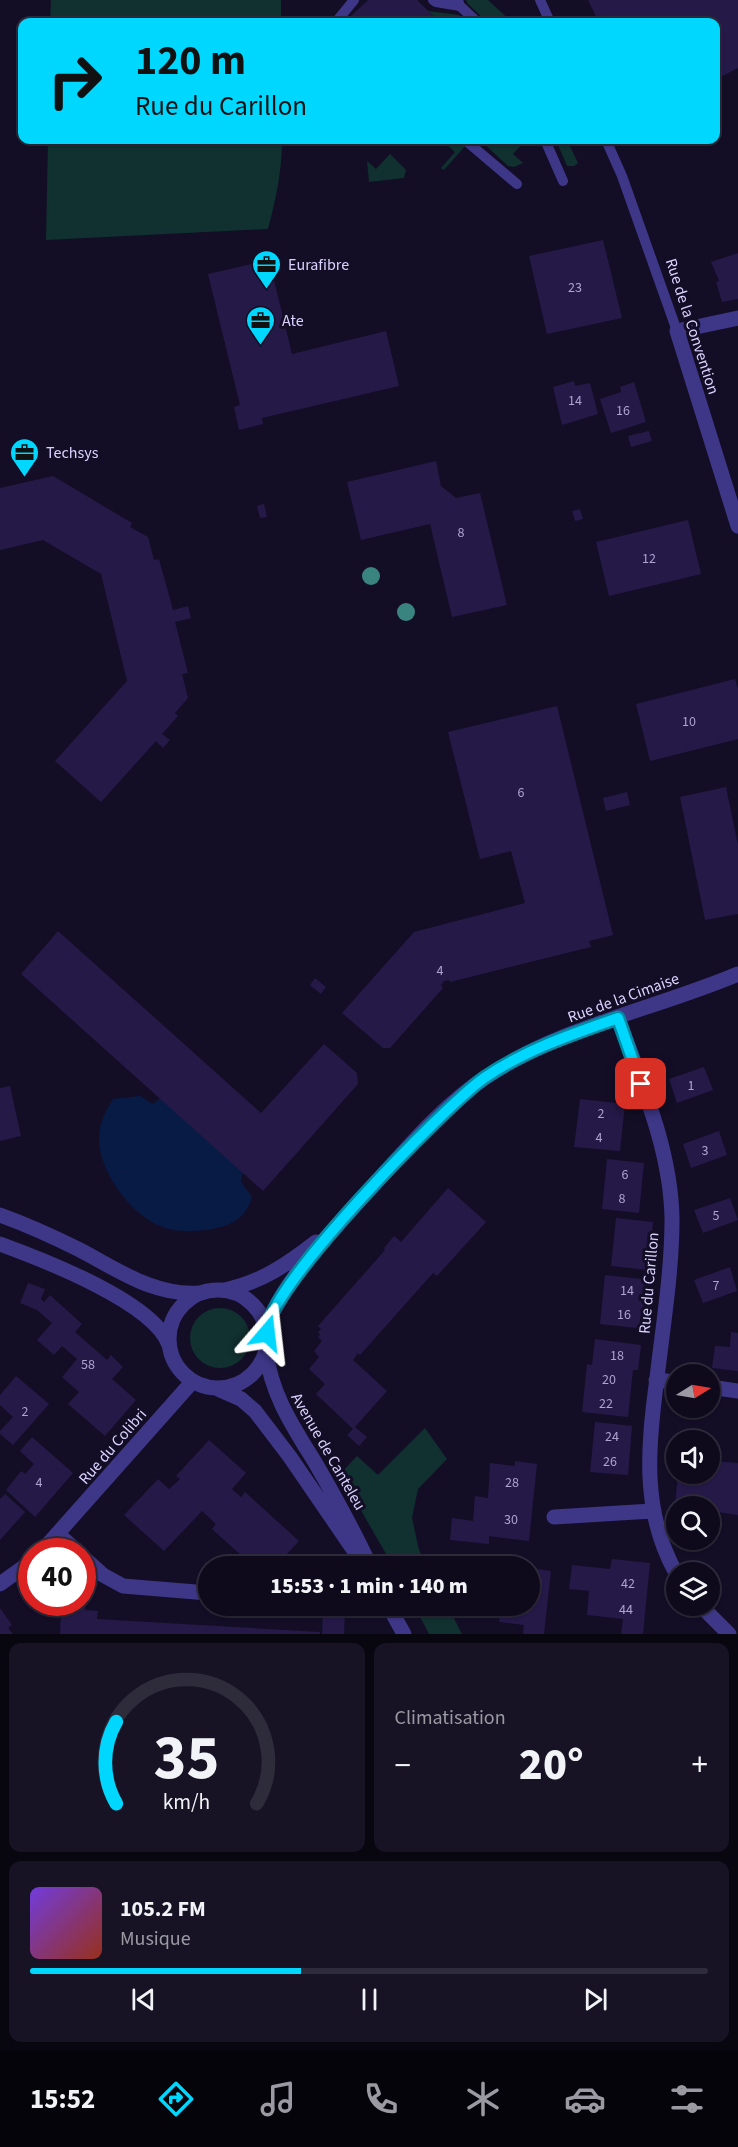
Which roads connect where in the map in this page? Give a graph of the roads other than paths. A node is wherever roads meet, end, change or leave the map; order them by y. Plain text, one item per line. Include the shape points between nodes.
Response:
1 (354, 0) edge
2 (433, 0) edge
3 (540, 0) edge
4 (459, 3) edge
5 (339, 18) edge
6 (473, 18) edge
7 (548, 18) edge
8 (470, 144) edge
9 (547, 144) edge
10 (608, 144) edge
11 (563, 181) dead end
12 (516, 184) dead end
13 (738, 318) edge
14 (677, 331) junction
15 (738, 526) edge
16 (738, 974) edge
17 (618, 1018) junction
18 (0, 1215) edge
19 (337, 1225) junction
20 (0, 1244) edge
21 (222, 1290) junction
22 (200, 1293) junction
23 (266, 1329) junction
24 (170, 1349) junction
25 (266, 1350) junction
26 (657, 1380) junction
27 (193, 1381) junction
28 (666, 1381) edge
29 (216, 1388) junction
30 (720, 1388) edge
31 (738, 1390) edge
32 (652, 1510) junction
33 (554, 1517) dead end
34 (58, 1534) junction
35 (54, 1538) edge
36 (62, 1538) edge
37 (357, 1556) edge
38 (365, 1556) edge
39 (672, 1562) edge
40 (96, 1569) edge
41 (18, 1571) edge
42 (0, 1584) edge
43 (198, 1592) edge
44 (394, 1616) edge
45 (711, 1616) edge
46 (404, 1634) edge
47 (729, 1634) edge

1 - 5 lane
2 - 4 lane
3 - 7 lane
4 - 6 lane
8 - 12 lane
9 - 11 lane
10 - 14 lane, Rue de la Convention
13 - 14 street
14 - 15 street, Rue de la Convention
16 - 17 street, Rue de la Cimaise
17 - 19 street, Rue de la Cimaise via 541,1047 484,1078 427,1128
17 - 26 street, Rue du Carillon via 660,1139 672,1216 671,1262
18 - 22 street via 44,1232 153,1287 176,1294
19 - 21 street, Rue de la Cimaise via 272,1273 249,1284
19 - 23 street, Rue de la Cimaise via 282,1294
20 - 24 street via 104,1289 155,1323
21 - 22 street
21 - 23 street via 251,1302
22 - 24 street via 184,1304 173,1319
23 - 25 street
24 - 27 street via 177,1365
25 - 29 street via 260,1366 248,1378
25 - 38 street, Avenue de Canteleu via 278,1400
26 - 28 street
26 - 32 street, Rue du Carillon via 649,1440
27 - 29 street
27 - 34 street, Rue du Colibri
29 - 37 street, Avenue de Canteleu via 233,1394 255,1411
30 - 31 street
32 - 33 street
32 - 39 street, Rue du Carillon
34 - 35 street, Rue du Colibri
34 - 36 street
40 - 43 street via 123,1586
41 - 42 street
44 - 46 street
45 - 47 street

